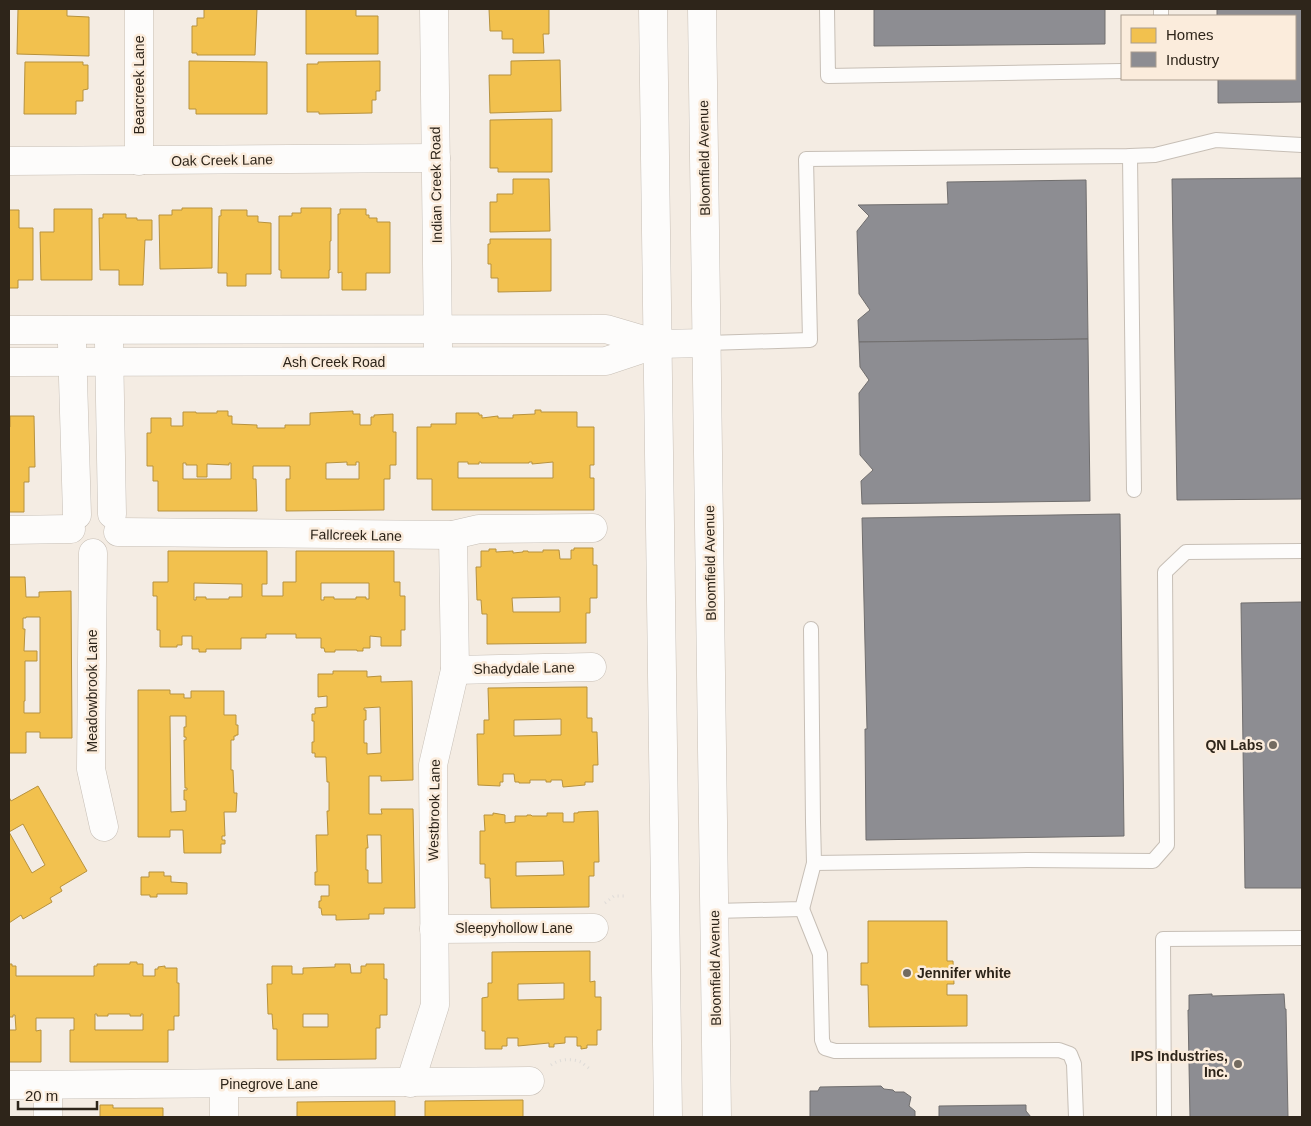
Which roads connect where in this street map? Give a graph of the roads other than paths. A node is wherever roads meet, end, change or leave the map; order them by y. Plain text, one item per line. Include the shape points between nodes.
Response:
1 (139, 9) edge
2 (434, 9) edge
3 (653, 9) edge
4 (702, 9) edge
5 (826, 9) edge
6 (1121, 71) edge
7 (1302, 145) edge
8 (1130, 156) junction
9 (436, 158) junction
10 (9, 161) edge
11 (139, 161) junction
12 (438, 329) junction
13 (9, 330) edge
14 (72, 330) junction
15 (109, 330) junction
16 (707, 343) junction
17 (657, 344) junction
18 (9, 362) edge
19 (72, 362) junction
20 (109, 362) junction
21 (438, 362) junction
22 (1134, 490) dead end
23 (74, 522) junction
24 (115, 523) junction
25 (593, 528) dead end
26 (9, 530) edge
27 (453, 535) junction
28 (1302, 550) edge
29 (93, 553) junction
30 (811, 629) dead end
31 (592, 667) dead end
32 (455, 670) junction
33 (104, 827) dead end
34 (814, 863) junction
35 (802, 909) junction
36 (714, 911) junction
37 (594, 928) dead end
38 (434, 929) junction
39 (1302, 938) edge
40 (530, 1081) road end
41 (410, 1083) junction
42 (224, 1084) junction
43 (9, 1085) edge
44 (48, 1086) junction
45 (48, 1117) edge
46 (224, 1117) edge
47 (668, 1117) edge
48 (718, 1117) edge
49 (1076, 1117) edge
50 (1164, 1117) edge

1 - 11 street, Bearcreek Lane
2 - 9 street, Indian Creek Road
3 - 17 street
4 - 16 street, Bloomfield Avenue
5 - 6 lane via 828,76
7 - 8 lane via 1216,140 1155,155
8 - 16 lane via 806,159 810,340
8 - 22 lane
9 - 11 street, Oak Creek Lane
9 - 12 street, Indian Creek Road
10 - 11 street, Oak Creek Lane
12 - 15 street, Ash Creek Road
12 - 17 street, Ash Creek Road via 606,329
12 - 21 street, Indian Creek Road
13 - 14 street, Ash Creek Road
14 - 15 street, Ash Creek Road
14 - 19 street
15 - 20 street
16 - 17 street, Ash Creek Road
16 - 36 street, Bloomfield Avenue
17 - 21 street, Ash Creek Road via 606,361
17 - 47 street
18 - 19 street, Ash Creek Road
19 - 20 street, Ash Creek Road
19 - 23 street
20 - 21 street, Ash Creek Road
20 - 24 street
23 - 24 street via 84,510 99,507 106,509
23 - 26 street
23 - 29 street via 72,537 76,544
24 - 27 street, Fallcreek Lane
24 - 29 street via 116,542 104,552
25 - 27 street, Fallcreek Lane via 479,529
27 - 32 street, Westbrook Lane
28 - 34 lane via 1186,552 1165,572 1167,846 1153,861
29 - 33 street, Meadowbrook Lane via 91,769
30 - 34 lane
31 - 32 street, Shadydale Lane
32 - 38 street, Westbrook Lane via 432,765
34 - 35 lane
35 - 36 lane
35 - 49 lane via 820,954 822,1040 826,1048 835,1051 1060,1050 1070,1054 1074,1064
36 - 48 street, Bloomfield Avenue
37 - 38 street, Sleepyhollow Lane
38 - 41 street, Westbrook Lane via 435,1005
39 - 50 lane via 1163,939
40 - 41 street, Pinegrove Lane
41 - 42 street, Pinegrove Lane
42 - 44 street, Pinegrove Lane
42 - 46 street
43 - 44 street, Pinegrove Lane
44 - 45 street

